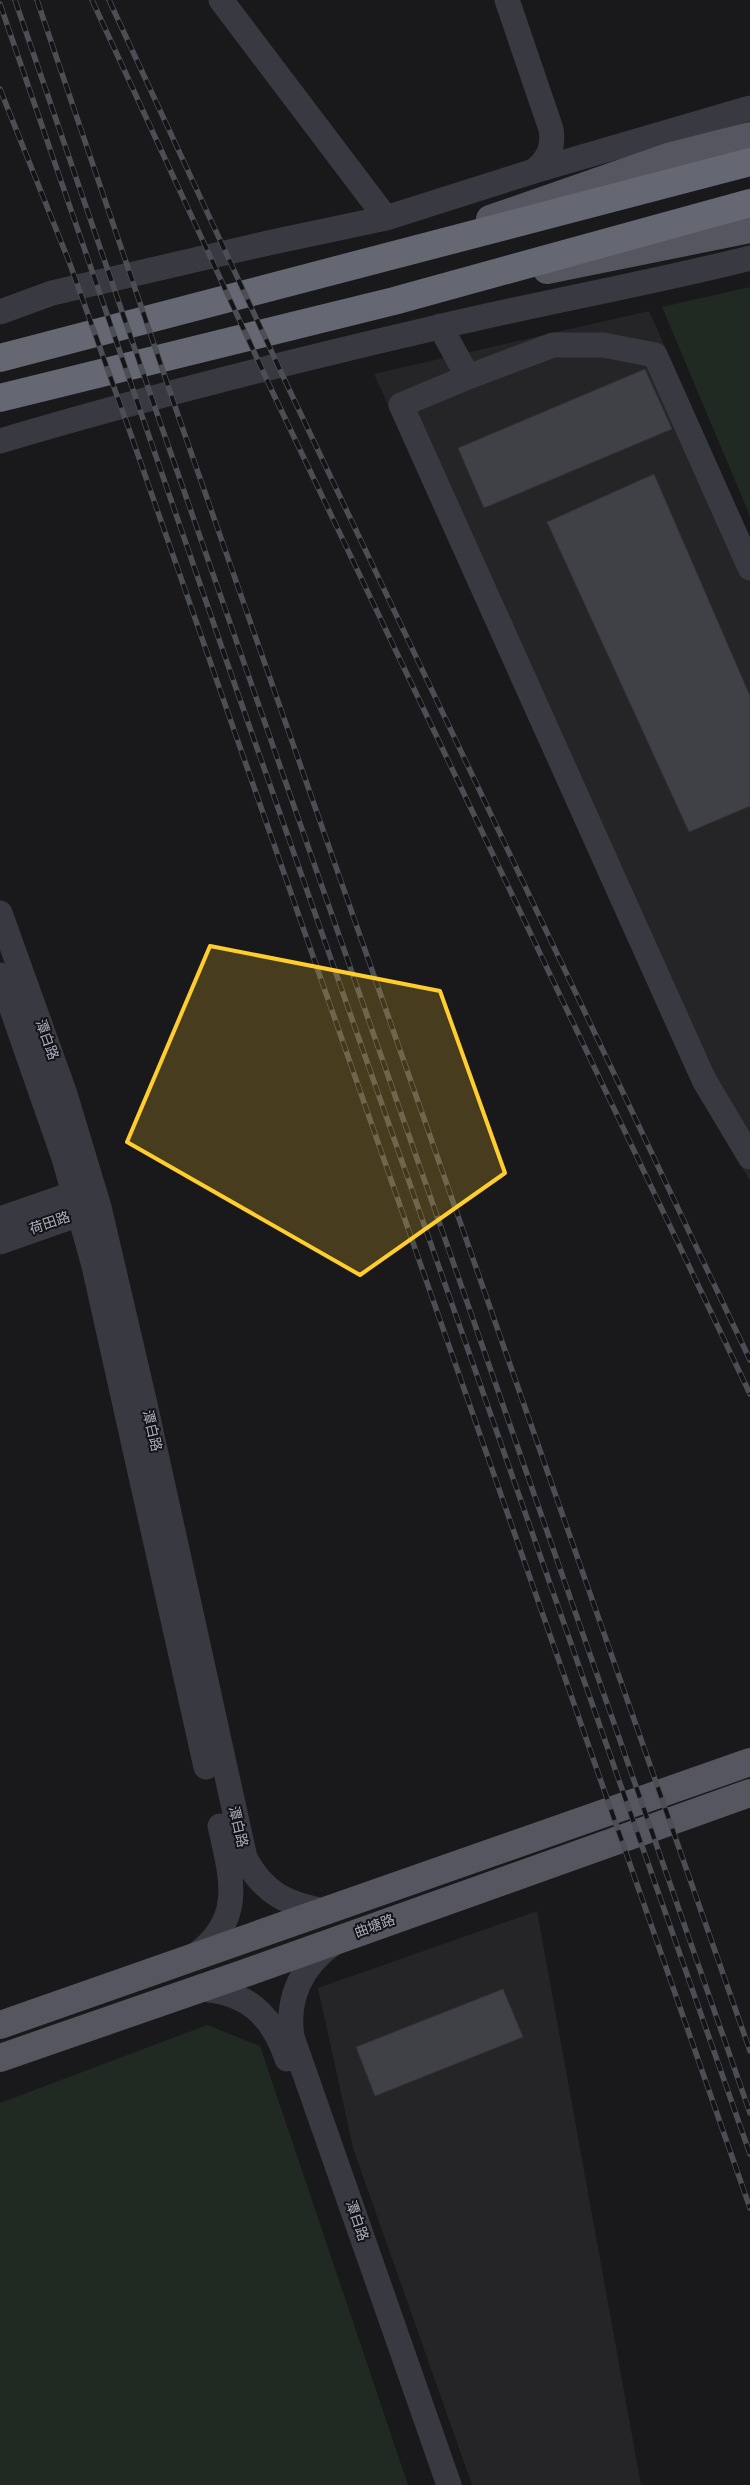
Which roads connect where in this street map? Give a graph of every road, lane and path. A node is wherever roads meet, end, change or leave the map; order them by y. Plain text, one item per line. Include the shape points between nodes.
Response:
1 (221, 0) edge
2 (507, 0) edge
3 (514, 0) edge
4 (750, 108) edge
5 (750, 136) edge
6 (591, 154) junction
7 (750, 162) edge
8 (534, 171) junction
9 (750, 203) edge
10 (386, 218) junction
11 (750, 229) edge
12 (750, 258) edge
13 (368, 262) junction
14 (394, 300) junction
15 (0, 312) edge
16 (440, 326) junction
17 (0, 358) edge
18 (468, 377) junction
19 (0, 398) edge
20 (0, 441) edge
21 (750, 568) edge
22 (0, 913) edge
23 (0, 975) edge
24 (58, 1141) junction
25 (750, 1157) edge
26 (87, 1200) junction
27 (0, 1219) edge
28 (25, 1221) junction
29 (0, 1242) edge
30 (94, 1269) junction
31 (750, 1762) edge
32 (750, 1793) edge
33 (326, 1911) junction
34 (337, 1940) junction
35 (188, 1960) junction
36 (198, 1989) junction
37 (0, 2025) edge
38 (0, 2058) edge
39 (436, 2485) edge
40 (449, 2485) edge

1 - 10 street
2 - 8 street via 551,130 551,149 546,160
3 - 6 street via 562,137 574,148
4 - 6 street
5 - 13 main road via 652,163
6 - 8 street
7 - 13 highway
8 - 10 street
9 - 14 highway
10 - 15 street via 52,293
11 - 14 main road
12 - 16 street
13 - 17 highway
14 - 19 highway
16 - 18 street
16 - 20 street via 102,410
18 - 21 street via 553,345 603,345 655,355
18 - 25 street via 401,405 704,1080
22 - 26 street, 潭白路 via 65,1094
23 - 24 street, 潭白路
24 - 26 street, 潭白路
24 - 28 street via 60,1157 55,1179
26 - 28 street, 荷田路
26 - 30 street, 潭白路
26 - 33 street, 潭白路 via 154,1442 245,1858 254,1876 269,1890 303,1908
27 - 28 street, 荷田路
28 - 29 street, 荷田路
28 - 30 street via 68,1237 85,1253
30 - 35 street, 潭白路 via 164,1569 229,1873 230,1905 226,1923 216,1938
31 - 33 main road
32 - 34 main road, 曲塘路
33 - 35 main road
34 - 36 main road, 曲塘路
34 - 40 street, 潭白路 via 315,1957 302,1974 290,2010 292,2037
35 - 37 main road
36 - 38 main road, 曲塘路
36 - 39 street, 潭白路 via 219,1990 250,2004 272,2026 281,2042

